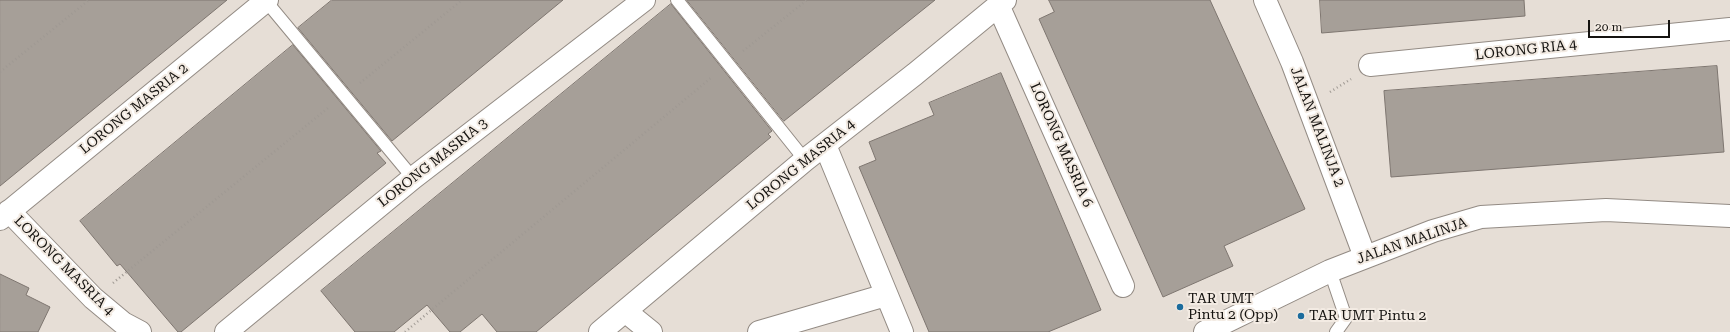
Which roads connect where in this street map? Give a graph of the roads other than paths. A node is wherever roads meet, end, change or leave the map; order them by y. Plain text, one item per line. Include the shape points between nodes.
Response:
1 (266, 0) edge
2 (644, 0) edge
3 (677, 0) edge
4 (1264, 0) edge
5 (1001, 3) edge
6 (1730, 29) edge
7 (1370, 65) road end
8 (825, 145) junction
9 (805, 160) junction
10 (413, 178) junction
11 (5, 215) edge
12 (1730, 216) edge
13 (1365, 257) junction
14 (1330, 271) junction
15 (1123, 286) dead end
16 (886, 295) junction
17 (625, 311) junction
18 (140, 332) edge
19 (226, 332) edge
20 (600, 332) edge
21 (651, 332) edge
22 (759, 332) edge
23 (902, 332) edge
24 (1205, 332) edge
25 (1336, 332) edge

1 - 10 lane
1 - 11 street, LORONG MASRIA 2
2 - 10 street, LORONG MASRIA 3
3 - 9 lane
4 - 13 street, JALAN MALINJA 2 via 1292,62
5 - 8 street, LORONG MASRIA 4
5 - 15 street, LORONG MASRIA 6
6 - 7 street, LORONG RIA 4
8 - 9 street, LORONG MASRIA 4
8 - 16 street
9 - 17 street, LORONG MASRIA 4
10 - 19 street, LORONG MASRIA 3
11 - 18 street, LORONG MASRIA 4 via 93,298 123,323
12 - 13 street, JALAN MALINJA via 1606,210 1481,217 1433,231
13 - 14 street, JALAN MALINJA
14 - 24 street, JALAN MALINJA
14 - 25 lane via 1346,318
16 - 22 street
16 - 23 street
17 - 20 street, LORONG MASRIA 4
17 - 21 street

